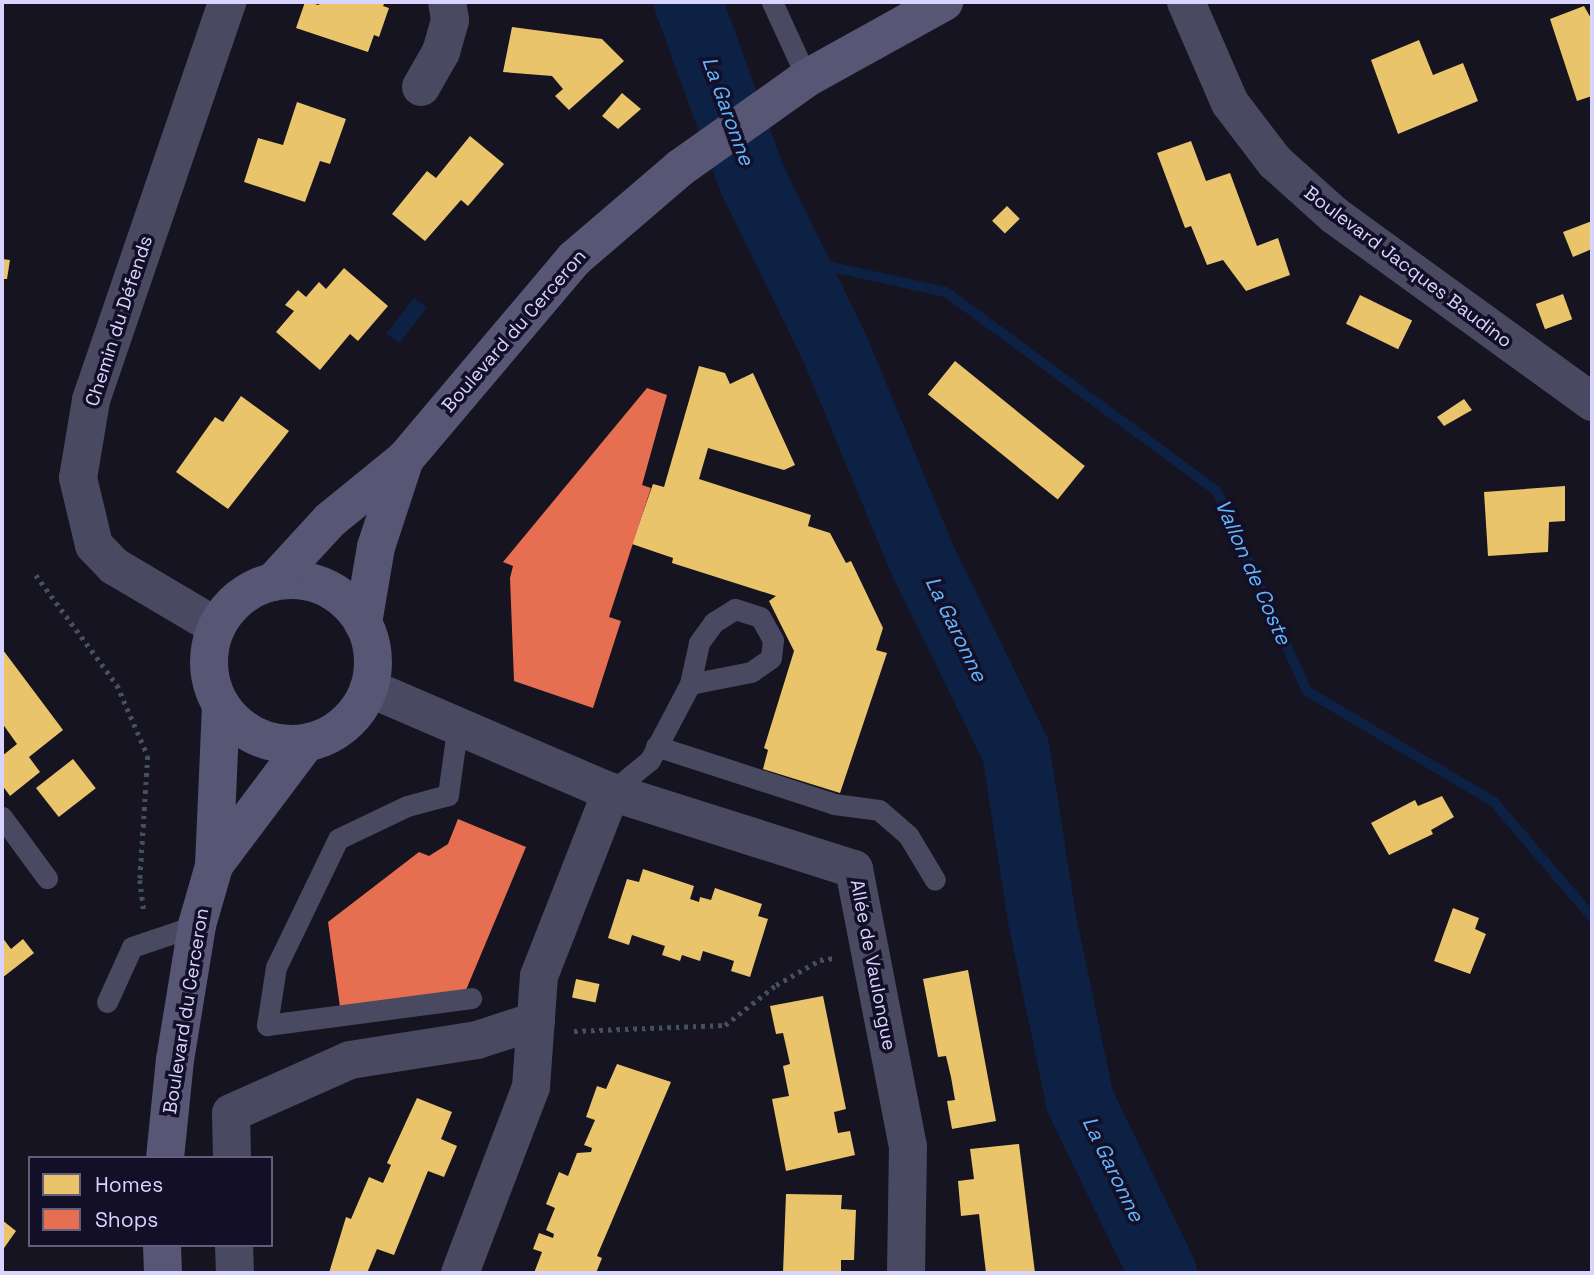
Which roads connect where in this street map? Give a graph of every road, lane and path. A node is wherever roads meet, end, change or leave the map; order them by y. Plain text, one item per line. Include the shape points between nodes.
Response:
1 (228, 2) edge
2 (447, 2) edge
3 (772, 2) edge
4 (944, 2) edge
5 (1186, 2) edge
6 (421, 87) dead end
7 (792, 89) junction
8 (1592, 402) edge
9 (405, 459) junction
10 (36, 575) dead end
11 (273, 582) junction
12 (363, 623) junction
13 (217, 627) junction
14 (691, 684) dead end
15 (369, 688) junction
16 (221, 705) junction
17 (457, 723) junction
18 (305, 744) junction
19 (656, 746) junction
20 (611, 792) junction
21 (2, 817) edge
22 (214, 866) junction
23 (47, 878) dead end
24 (935, 880) dead end
25 (197, 925) junction
26 (152, 941) junction
27 (870, 952) junction
28 (471, 998) dead end
29 (107, 1002) dead end
30 (536, 1027) junction
31 (165, 1156) edge
32 (232, 1156) edge
33 (162, 1247) edge
34 (234, 1247) edge
35 (163, 1273) edge
36 (234, 1273) edge
37 (460, 1273) edge
38 (906, 1273) edge

1 - 13 street, Chemin du Défends via 91,400 78,478 94,545 114,566
2 - 6 street via 450,20 441,52
3 - 7 lane
4 - 7 main road, Boulevard du Cerceron
5 - 8 street, Boulevard Jacques Baudino via 1230,103 1275,162 1355,231
7 - 9 main road, Boulevard du Cerceron via 680,169 574,259
9 - 11 main road, Boulevard du Cerceron via 330,520
9 - 12 main road, Boulevard du Cerceron via 376,547
10 - 26 path via 117,685 148,756 140,880
11 - 12 main road via 299,580 325,587 347,602
11 - 13 main road via 250,590 231,606
12 - 15 main road via 373,666
13 - 16 main road via 209,653 211,680
14 - 19 lane
15 - 17 street, Allée de Vaulongue
15 - 18 main road via 344,725
16 - 18 main road via 236,724 257,737
16 - 22 main road, Boulevard du Cerceron
17 - 20 street, Allée de Vaulongue
17 - 28 lane via 448,795 407,806 338,839 276,967 267,1025
18 - 22 main road, Boulevard du Cerceron
19 - 20 lane via 650,760
19 - 24 lane via 834,804 879,810 908,835
20 - 27 street, Allée de Vaulongue via 854,869
20 - 30 street via 539,976
21 - 23 lane
22 - 25 main road, Boulevard du Cerceron
25 - 26 lane
25 - 31 main road, Boulevard du Cerceron
26 - 29 lane via 132,947
27 - 30 path via 820,960 776,985 724,1025
27 - 38 street, Allée de Vaulongue via 908,1146
30 - 32 street via 350,1060 231,1113
30 - 37 street via 531,1087
33 - 35 main road
34 - 36 street

